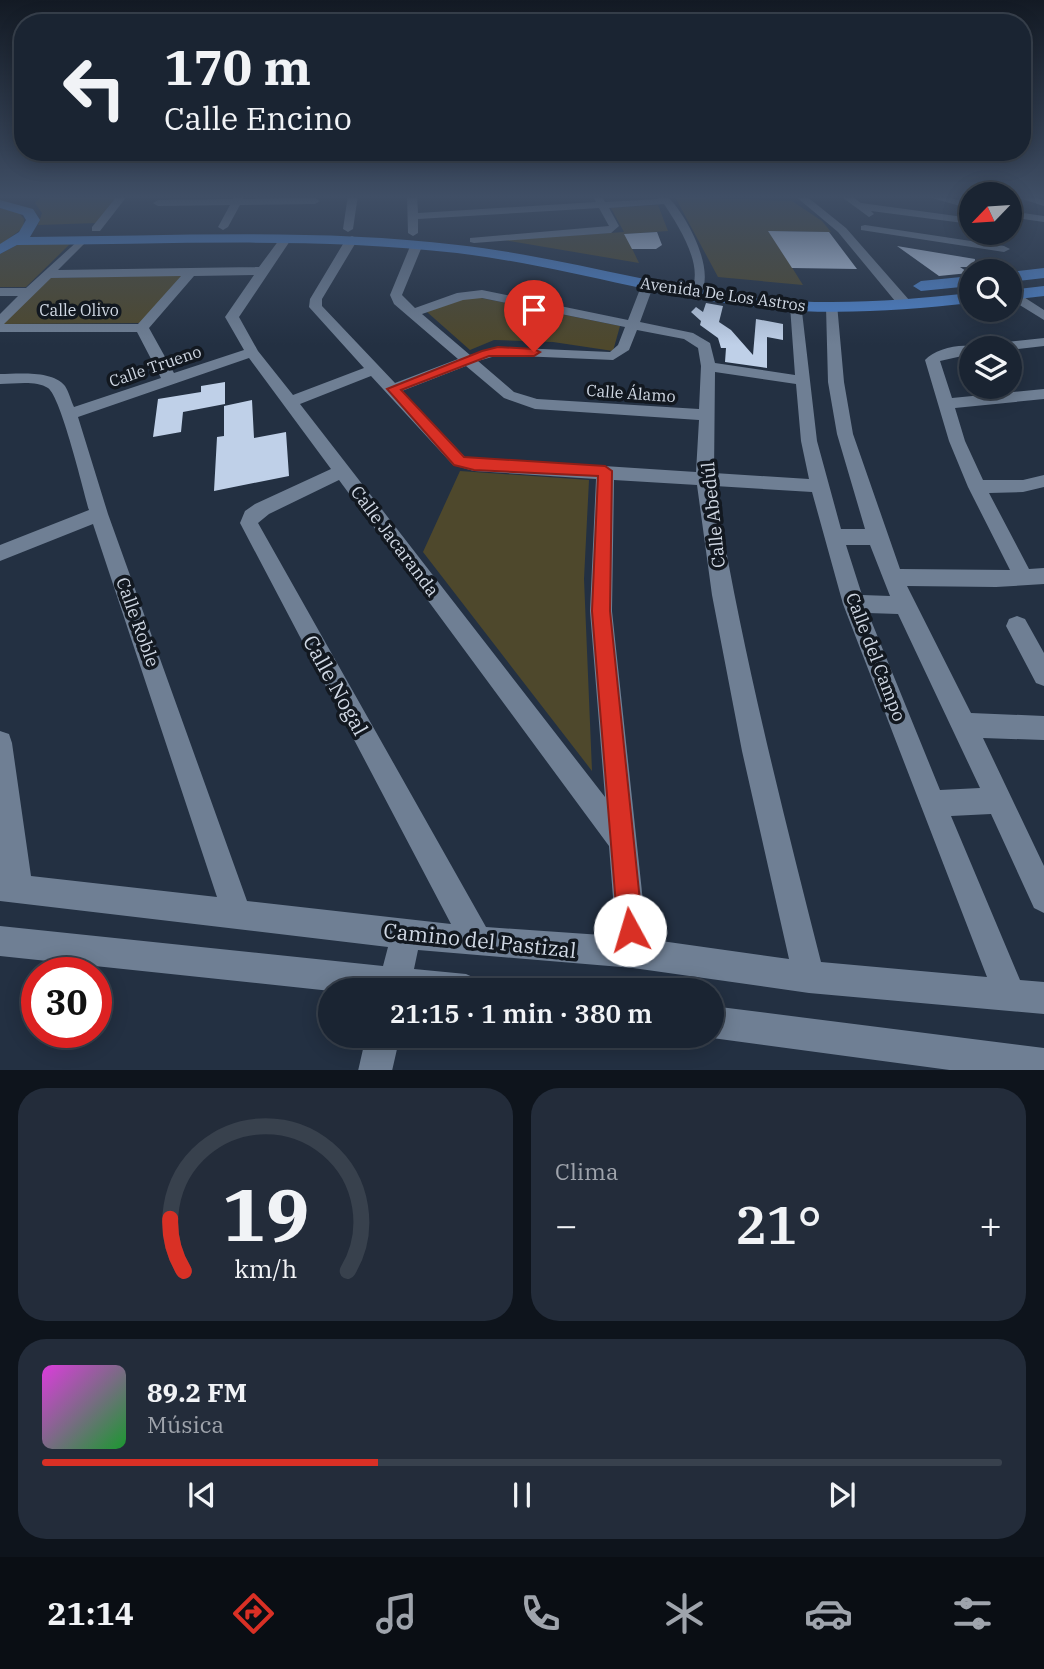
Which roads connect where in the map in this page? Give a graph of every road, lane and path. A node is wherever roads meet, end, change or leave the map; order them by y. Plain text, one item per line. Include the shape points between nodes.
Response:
1 (77, 245) edge
2 (281, 245) edge
3 (344, 245) edge
4 (413, 245) edge
5 (448, 245) edge
6 (498, 245) edge
7 (690, 245) edge
8 (853, 245) edge
9 (964, 245) edge
10 (1000, 245) edge
11 (262, 271) junction
12 (191, 272) junction
13 (1044, 273) edge
14 (48, 274) junction
15 (1022, 276) edge
16 (959, 282) edge
17 (648, 284) junction
18 (699, 287) junction
19 (884, 289) junction
20 (1044, 291) edge
21 (0, 292) edge
22 (29, 292) junction
23 (1022, 294) edge
24 (790, 298) junction
25 (959, 299) edge
26 (1022, 302) edge
27 (905, 304) junction
28 (832, 307) junction
29 (413, 313) junction
30 (1044, 316) edge
31 (0, 321) edge
32 (632, 325) junction
33 (142, 327) junction
34 (0, 328) edge
35 (1044, 342) edge
36 (1022, 344) edge
37 (252, 352) junction
38 (959, 352) edge
39 (939, 355) joint
40 (467, 359) junction
41 (708, 366) junction
42 (375, 369) junction
43 (0, 379) edge
44 (170, 380) junction
45 (803, 381) junction
46 (393, 389) junction
47 (1044, 394) edge
48 (290, 402) junction
49 (945, 404) junction
50 (69, 414) junction
51 (706, 415) junction
52 (342, 471) junction
53 (605, 471) junction
54 (705, 478) junction
55 (1044, 481) edge
56 (819, 486) junction
57 (977, 487) junction
58 (99, 514) junction
59 (834, 537) junction
60 (877, 537) junction
61 (0, 553) edge
62 (894, 577) junction
63 (1034, 577) edge
64 (855, 604) junction
65 (904, 605) junction
66 (1017, 626) dead end
67 (1044, 675) edge
68 (964, 725) junction
69 (1044, 728) edge
70 (0, 743) edge
71 (999, 800) junction
72 (932, 804) junction
73 (620, 838) junction
74 (9, 888) edge
75 (1044, 898) edge
76 (236, 914) junction
77 (407, 933) junction
78 (0, 941) edge
79 (477, 942) junction
80 (633, 953) junction
81 (809, 977) junction
82 (324, 978) edge
83 (396, 978) edge
84 (1010, 994) junction
85 (1044, 998) edge
86 (724, 1024) edge
87 (380, 1048) edge
88 (1044, 1065) edge
89 (375, 1070) edge

1 - 14 street
2 - 11 street, Calle Jacaranda
3 - 42 street via 316,307
4 - 29 street, Calle Álamo via 396,295
5 - 17 main road, Avenida De Los Astros
6 - 18 main road, Avenida De Los Astros
7 - 18 street
8 - 19 street
9 - 10 street via 1008,253
11 - 12 street
11 - 37 street, Calle Jacaranda via 232,317
12 - 14 street
12 - 33 street
13 - 15 main road
14 - 22 street
16 - 19 main road
17 - 18 main road, Avenida De Los Astros
17 - 32 street
18 - 24 main road, Avenida De Los Astros
19 - 27 street
20 - 23 main road
21 - 22 street
22 - 31 street
24 - 28 main road, Avenida De Los Astros
24 - 45 street, Calle del Campo
25 - 27 main road, Avenida De Los Astros
26 - 30 street
27 - 28 main road, Avenida De Los Astros
28 - 60 street via 836,382 845,434
29 - 32 street via 461,296 482,295
29 - 40 street, Calle Álamo
32 - 40 street via 624,347 613,356 512,350
32 - 41 street via 695,338 705,346
33 - 34 street, Calle Olivo
33 - 44 street, Calle Olivo
35 - 36 street
37 - 44 street, Calle Trueno
37 - 48 street, Calle Jacaranda
38 - 39 street
39 - 49 street via 932,360
40 - 46 street
40 - 51 street, Calle Álamo via 521,401
41 - 45 street
41 - 51 street, Calle Abedúl
42 - 46 street
42 - 48 street
43 - 50 street, Calle Roble via 49,382 58,388
44 - 50 street, Calle Trueno
45 - 56 street, Calle del Campo
46 - 53 street via 459,461
47 - 49 street
48 - 52 street, Calle Jacaranda
49 - 57 street
50 - 58 street, Calle Roble
51 - 54 street, Calle Abedúl
52 - 73 street, Calle Jacaranda
52 - 79 street, Calle Nogal via 262,509 249,523
53 - 54 street
53 - 73 street via 601,611
54 - 56 street
54 - 81 street, Calle Abedúl via 722,595 754,751
55 - 57 street
56 - 59 street, Calle del Campo
57 - 63 street
58 - 61 street
58 - 76 street, Calle Roble
59 - 60 street
59 - 64 street, Calle del Campo
60 - 62 street
62 - 63 street
62 - 65 street
64 - 65 street
64 - 72 street, Calle del Campo
65 - 68 street
66 - 67 street
68 - 69 street
68 - 71 street
70 - 74 street
71 - 72 street
71 - 75 street
72 - 84 street, Calle del Campo
73 - 80 street
74 - 76 street, Camino del Pastizal
76 - 77 street, Camino del Pastizal
77 - 79 street, Camino del Pastizal
77 - 83 street
78 - 82 street
79 - 80 street, Camino del Pastizal
80 - 81 street, Camino del Pastizal
81 - 84 street, Camino del Pastizal
84 - 85 street, Camino del Pastizal
86 - 88 street
87 - 89 street

